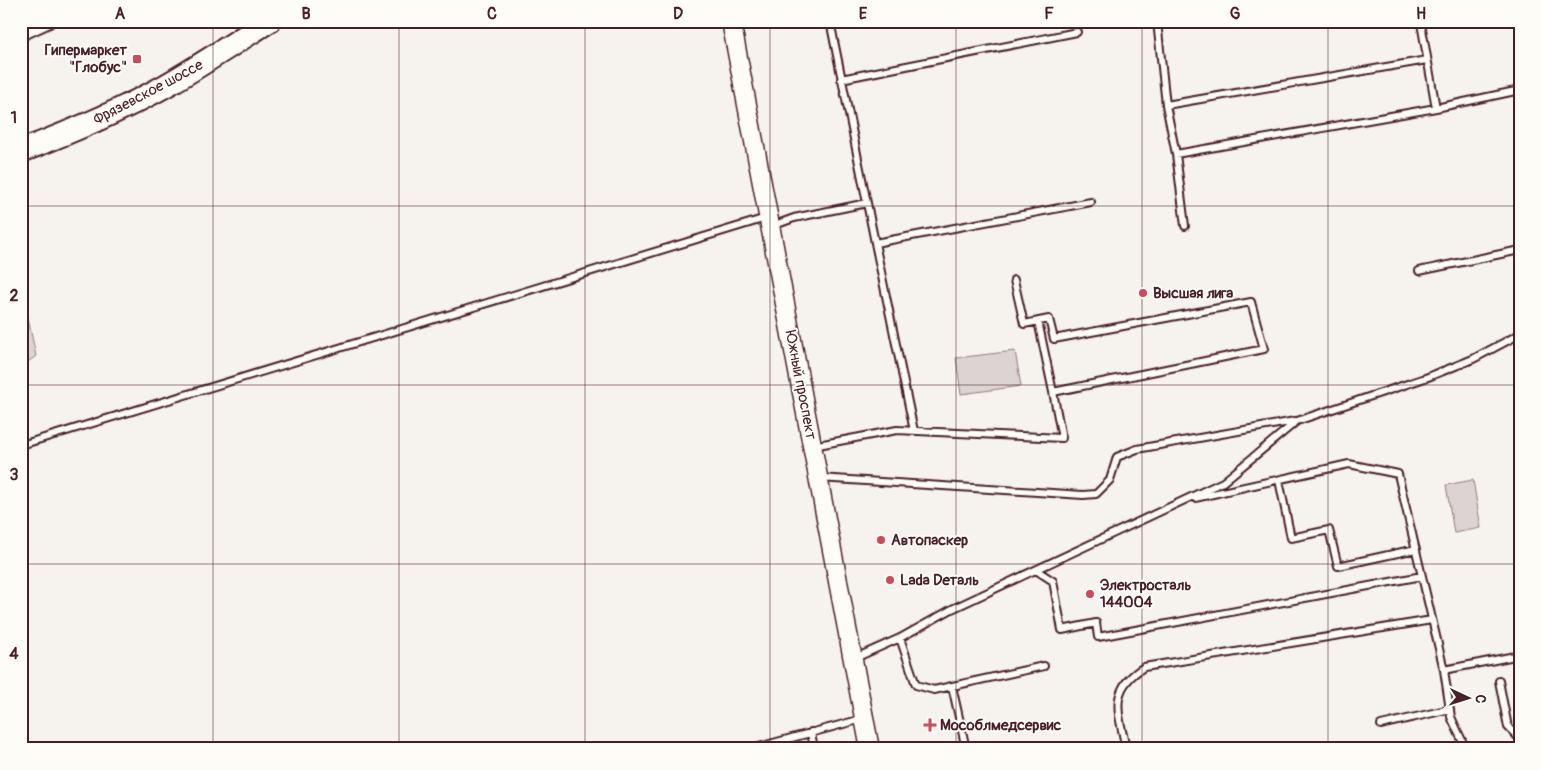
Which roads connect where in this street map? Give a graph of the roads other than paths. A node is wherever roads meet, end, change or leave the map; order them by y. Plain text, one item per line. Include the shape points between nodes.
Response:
1 (50, 21) edge
2 (269, 21) edge
3 (830, 21) edge
4 (1157, 21) edge
5 (1429, 21) edge
6 (733, 23) edge
7 (1077, 32) dead end
8 (21, 34) edge
9 (1427, 60) junction
10 (841, 79) junction
11 (1520, 90) edge
12 (1166, 104) junction
13 (1436, 108) junction
14 (21, 150) edge
15 (1176, 154) junction
16 (1091, 202) dead end
17 (867, 203) junction
18 (770, 222) junction
19 (1185, 226) dead end
20 (875, 243) junction
21 (1520, 250) edge
22 (1419, 271) dead end
23 (1014, 280) dead end
24 (1038, 321) junction
25 (1520, 334) edge
26 (1053, 392) junction
27 (1296, 421) junction
28 (914, 431) junction
29 (21, 445) edge
30 (812, 447) junction
31 (818, 478) junction
32 (1279, 480) junction
33 (1186, 500) junction
34 (1416, 549) junction
35 (1036, 570) junction
36 (1422, 576) junction
37 (1432, 620) junction
38 (900, 638) junction
39 (1520, 655) edge
40 (851, 660) junction
41 (1044, 666) dead end
42 (1444, 670) junction
43 (1499, 681) dead end
44 (952, 686) junction
45 (1450, 709) junction
46 (863, 718) junction
47 (1381, 725) dead end
48 (811, 732) junction
49 (1520, 739) edge
50 (752, 749) edge
51 (814, 749) edge
52 (870, 749) edge
53 (966, 749) edge
54 (1126, 749) edge
55 (1466, 749) edge

1 - 8 street
2 - 14 highway, Фрязевское шоссе via 165,86 95,122
3 - 10 lane
4 - 12 lane
5 - 9 lane via 1421,23
6 - 18 main road, Южный проспект
7 - 10 lane
9 - 12 lane
9 - 13 lane
10 - 17 lane
11 - 13 lane
12 - 15 lane
13 - 15 lane
15 - 19 lane
16 - 20 lane
17 - 18 lane
17 - 20 lane
18 - 29 lane
18 - 30 main road, Южный проспект
20 - 28 lane
21 - 22 lane
23 - 24 lane via 1024,324
24 - 26 lane
24 - 26 lane via 1049,319 1054,339 1251,302 1264,349
25 - 27 lane via 1473,359 1428,377
26 - 28 lane via 1062,438
27 - 31 lane via 1137,449 1117,457 1110,480 1096,494
27 - 33 lane via 1240,471
28 - 30 lane via 897,430
30 - 31 main road, Южный проспект
31 - 40 main road, Южный проспект
32 - 33 lane
32 - 34 lane via 1349,464 1398,474
32 - 34 lane via 1291,538 1329,530 1338,566
33 - 35 lane
34 - 36 lane
35 - 36 lane via 1053,581 1062,630 1096,623 1098,636
35 - 38 lane via 952,608
36 - 37 lane
37 - 42 lane
37 - 54 lane via 1144,667 1133,673 1124,684 1116,702
38 - 40 lane
38 - 44 lane via 916,685 934,690
39 - 42 lane
40 - 46 main road, Южный проспект
41 - 44 lane
42 - 45 lane
43 - 49 lane via 1508,726
44 - 53 lane
45 - 47 lane
45 - 55 lane
46 - 48 lane
46 - 52 main road, Южный проспект
48 - 50 lane
48 - 51 lane

